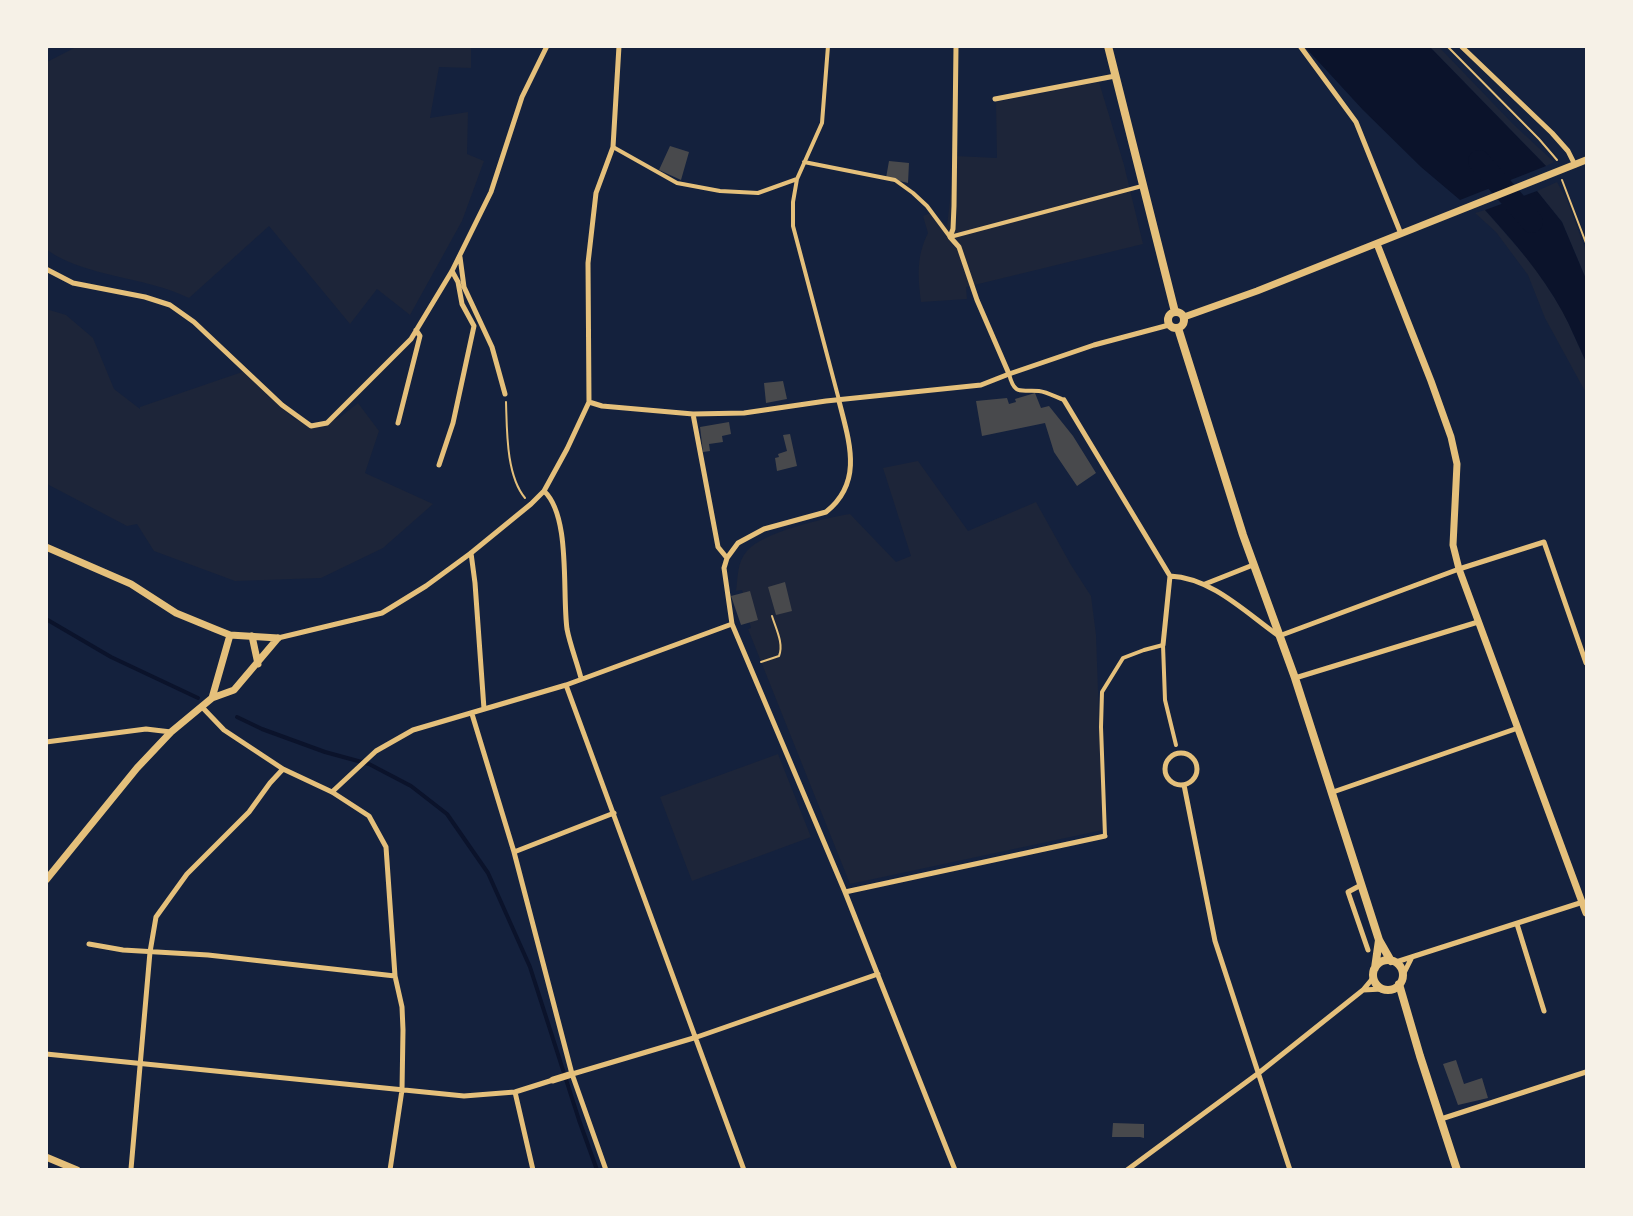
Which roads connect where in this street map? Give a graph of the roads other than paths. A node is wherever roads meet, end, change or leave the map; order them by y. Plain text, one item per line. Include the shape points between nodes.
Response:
1 (547, 46) edge
2 (619, 46) edge
3 (828, 46) edge
4 (1108, 46) edge
5 (1299, 46) edge
6 (1461, 46) edge
7 (956, 48) edge
8 (1116, 76) junction
9 (995, 99) dead end
10 (613, 147) junction
11 (1587, 160) edge
12 (804, 162) junction
13 (1575, 165) junction
14 (797, 179) junction
15 (1143, 186) junction
16 (1401, 234) junction
17 (950, 237) junction
18 (1377, 244) junction
19 (460, 257) junction
20 (46, 269) edge
21 (452, 271) junction
22 (1175, 312) junction
23 (1184, 317) junction
24 (1169, 325) junction
25 (1178, 328) junction
26 (416, 330) junction
27 (1008, 374) junction
28 (505, 394) road end
29 (1064, 400) joint
30 (839, 401) junction
31 (589, 402) junction
32 (693, 414) junction
33 (398, 423) dead end
34 (439, 465) dead end
35 (544, 491) junction
36 (46, 547) edge
37 (471, 553) junction
38 (727, 558) junction
39 (1253, 565) junction
40 (1459, 569) junction
41 (1170, 576) junction
42 (1205, 584) junction
43 (1479, 622) junction
44 (732, 624) junction
45 (230, 635) junction
46 (252, 636) junction
47 (1279, 636) junction
48 (278, 638) junction
49 (1163, 645) junction
50 (1587, 663) edge
51 (258, 664) junction
52 (581, 678) junction
53 (1295, 678) junction
54 (566, 685) junction
55 (212, 698) junction
56 (201, 707) junction
57 (484, 709) junction
58 (472, 714) junction
59 (1518, 728) junction
60 (171, 732) junction
61 (46, 742) edge
62 (1176, 744) dead end
63 (283, 769) junction
64 (1184, 785) junction
65 (332, 792) junction
66 (1333, 792) junction
67 (614, 813) junction
68 (1105, 836) joint
69 (514, 852) junction
70 (46, 880) edge
71 (1361, 885) junction
72 (845, 892) junction
73 (1582, 902) junction
74 (1587, 913) edge
75 (1517, 924) junction
76 (1379, 940) junction
77 (89, 944) dead end
78 (1368, 950) dead end
79 (150, 952) junction
80 (1412, 957) junction
81 (1393, 962) junction
82 (1375, 968) junction
83 (878, 974) junction
84 (1403, 975) junction
85 (395, 976) junction
86 (1373, 978) junction
87 (1399, 984) junction
88 (1384, 989) junction
89 (1363, 990) junction
90 (1403, 1000) junction
91 (1544, 1011) dead end
92 (697, 1037) junction
93 (46, 1054) edge
94 (140, 1064) junction
95 (1260, 1072) junction
96 (1587, 1072) edge
97 (570, 1075) junction
98 (553, 1080) joint
99 (402, 1090) junction
100 (515, 1092) junction
101 (1441, 1119) junction
102 (46, 1157) edge
103 (1138, 1162) junction
104 (131, 1169) edge
105 (77, 1170) edge
106 (390, 1170) edge
107 (533, 1170) edge
108 (606, 1170) edge
109 (744, 1170) edge
110 (955, 1170) edge
111 (1127, 1170) edge
112 (1142, 1170) edge
113 (1290, 1170) edge
114 (1457, 1170) edge

1 - 19 street via 522,97 491,192
2 - 10 street
3 - 12 street via 822,123
4 - 8 main road
5 - 16 street via 1356,122
6 - 13 street via 1552,133
7 - 17 street via 954,206
8 - 9 street
8 - 15 main road
10 - 14 street via 677,183 720,191 759,193
10 - 31 street via 599,181 591,230
11 - 13 street
12 - 14 street
12 - 17 street via 895,180 927,206
13 - 16 street
14 - 30 street via 793,226
15 - 17 street
15 - 22 main road
16 - 18 street
17 - 27 street via 959,247 976,300
18 - 23 street
18 - 40 street via 1451,437 1457,464 1452,545
19 - 21 street
19 - 28 street via 464,287 492,347
20 - 26 street via 73,283 170,305 311,426 327,423
21 - 26 street
21 - 34 street via 474,326 453,423
22 - 23 main road
22 - 24 main road via 1169,317
23 - 25 main road
24 - 25 main road
24 - 27 street
25 - 39 main road
26 - 33 street via 420,336
27 - 29 street via 1012,386 1021,392 1040,391
27 - 30 street via 981,385
29 - 41 street
30 - 32 street via 744,413
30 - 38 street via 851,454 851,473 833,507 747,538
31 - 32 street
31 - 35 street
32 - 38 street via 718,547
35 - 37 street
35 - 52 street via 558,513 568,631
36 - 45 street via 131,584 176,613
37 - 48 street via 382,613
37 - 57 street
38 - 44 street via 724,577
39 - 42 street
39 - 47 main road
40 - 43 street
40 - 47 street
40 - 50 street via 1544,542
41 - 42 street
41 - 49 street
42 - 47 street
43 - 53 street
43 - 59 street
44 - 52 street
44 - 72 street
45 - 46 street
45 - 55 street
46 - 48 street
46 - 51 street
47 - 53 main road
48 - 51 street
49 - 62 street via 1165,700
49 - 68 street via 1123,658 1102,692
51 - 55 street via 234,690
52 - 54 street
53 - 66 main road
54 - 57 street
54 - 67 street
55 - 56 street
56 - 60 street
56 - 63 street via 224,730
57 - 58 street
58 - 65 street via 413,730 376,751
58 - 69 street
59 - 66 street
59 - 73 street
60 - 61 street via 146,729
60 - 70 street
63 - 65 street
63 - 79 street via 249,813 187,874 156,917
64 - 64 street via 1196,774 1195,763 1188,755 1177,754 1168,760 1166,774 1171,782
64 - 95 street via 1215,941
65 - 85 street via 369,816 386,847
66 - 71 main road
67 - 69 street
67 - 92 street
68 - 72 street
69 - 97 street
71 - 76 main road
71 - 78 street via 1348,892
72 - 83 street
73 - 74 street
73 - 75 street
75 - 80 street
75 - 91 street
76 - 81 main road
76 - 82 main road
77 - 79 street
79 - 85 street
79 - 94 street
80 - 81 street
80 - 84 street
81 - 82 main road via 1382,962
81 - 84 main road
82 - 86 main road
83 - 92 street
83 - 110 street
84 - 87 main road
85 - 99 street via 402,1007
86 - 88 main road
86 - 89 street
87 - 88 main road
87 - 90 main road
88 - 89 street
88 - 90 main road
89 - 95 street
90 - 101 main road
92 - 97 street
92 - 109 street
93 - 94 street
94 - 99 street
94 - 104 street
95 - 103 street
95 - 113 street
96 - 101 street
97 - 98 street
97 - 108 street
98 - 100 street
99 - 100 street via 464,1096
99 - 106 street
100 - 107 street
101 - 114 main road
102 - 105 street
103 - 111 street
103 - 112 street

